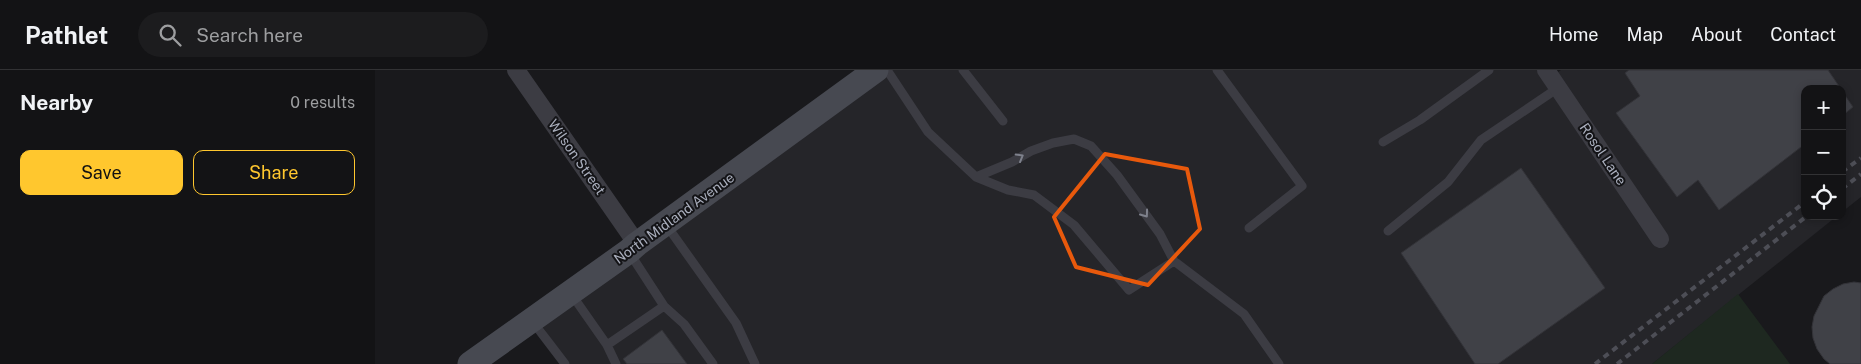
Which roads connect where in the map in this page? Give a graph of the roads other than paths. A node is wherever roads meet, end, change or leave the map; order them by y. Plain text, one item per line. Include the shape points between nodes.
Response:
1 (516, 70) edge
2 (876, 70) edge
3 (887, 70) edge
4 (963, 70) edge
5 (1217, 70) edge
6 (1489, 70) edge
7 (1554, 76) edge
8 (1003, 121) dead end
9 (1383, 142) dead end
10 (976, 177) junction
11 (665, 223) junction
12 (1249, 228) dead end
13 (1388, 231) dead end
14 (1660, 239) dead end
15 (633, 248) junction
16 (1174, 261) junction
17 (570, 292) junction
18 (664, 306) junction
19 (531, 320) junction
20 (607, 345) junction
21 (470, 364) edge
22 (565, 364) edge
23 (616, 364) edge
24 (713, 364) edge
25 (755, 364) edge
26 (1279, 364) edge

1 - 15 street, Wilson Street
2 - 11 street, North Midland Avenue
3 - 10 lane via 929,132
4 - 8 lane
5 - 12 lane via 1302,186
6 - 9 lane via 1420,120
7 - 13 lane via 1481,140 1448,182
7 - 14 street, Rosol Lane
10 - 16 lane via 1008,190 1034,195 1074,225 1129,290
10 -> 16 lane via 1053,143 1074,140 1091,146 1117,175 1160,234
11 - 15 street, North Midland Avenue
11 - 25 lane via 736,323
15 - 17 street, North Midland Avenue
15 - 18 lane
16 - 26 lane via 1244,314
17 - 19 street, North Midland Avenue
17 - 20 lane
18 - 20 lane
18 - 24 lane via 683,324
19 - 21 street, North Midland Avenue
19 - 22 lane
20 - 23 lane

